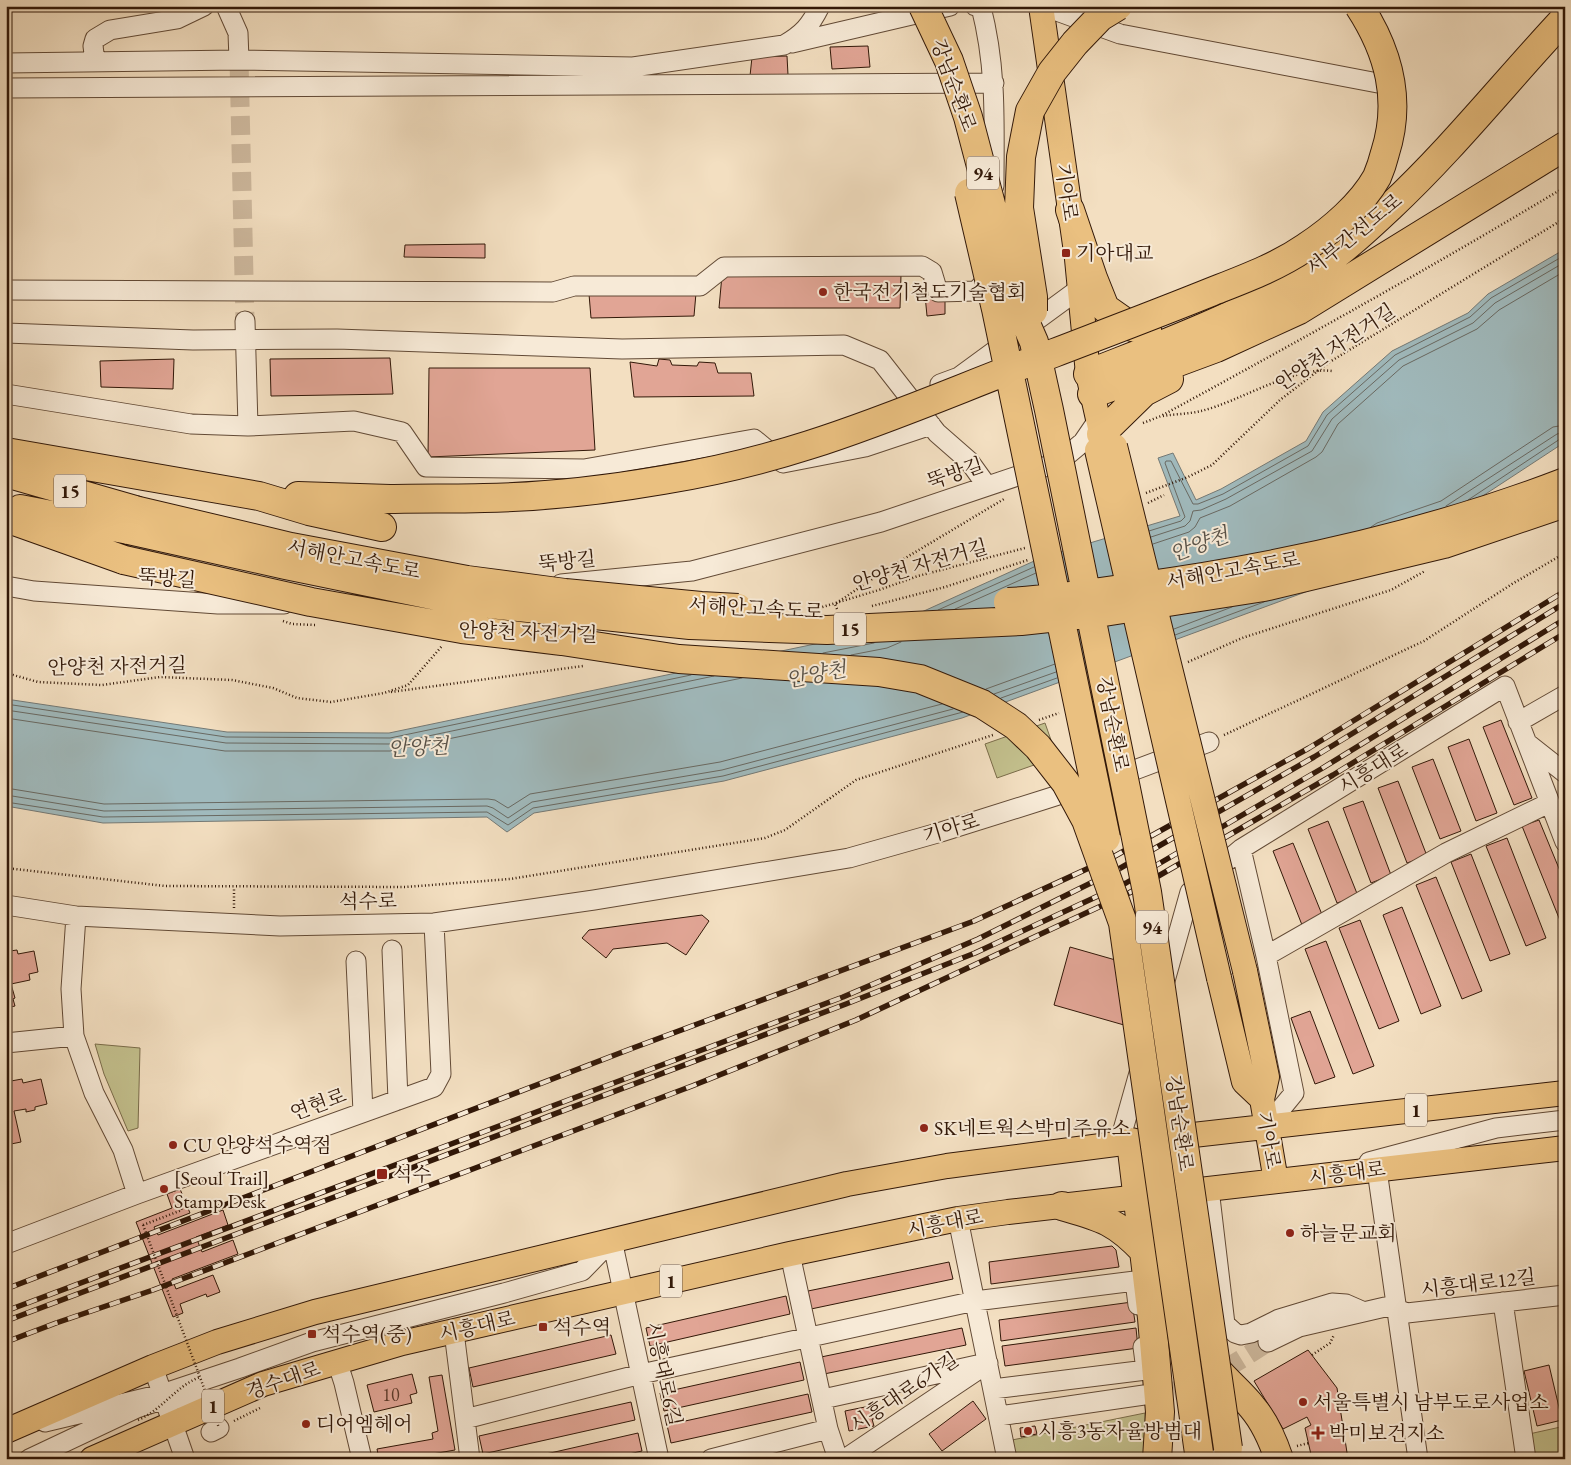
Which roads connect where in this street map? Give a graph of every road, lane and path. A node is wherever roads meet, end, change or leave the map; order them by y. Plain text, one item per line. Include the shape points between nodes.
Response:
1 (204, 6) edge
2 (226, 6) edge
3 (820, 6) edge
4 (904, 6) edge
5 (923, 6) edge
6 (950, 6) edge
7 (1042, 6) edge
8 (1118, 6) edge
9 (1359, 6) edge
10 (979, 7) edge
11 (1565, 18) edge
12 (784, 45) junction
13 (239, 60) junction
14 (95, 61) junction
15 (6, 63) edge
16 (994, 83) junction
17 (1383, 84) dead end
18 (6, 88) edge
19 (1565, 146) edge
20 (1565, 187) edge
21 (1070, 210) junction
22 (1565, 218) edge
23 (1079, 289) junction
24 (6, 290) edge
25 (245, 321) tunnel mouth
26 (6, 333) edge
27 (1213, 337) junction
28 (246, 340) junction
29 (1034, 342) junction
30 (1320, 370) junction
31 (1332, 372) dead end
32 (1090, 384) junction
33 (900, 386) junction
34 (6, 394) edge
35 (1161, 416) junction
36 (931, 425) junction
37 (1136, 425) dead end
38 (248, 426) junction
39 (1102, 437) junction
40 (6, 452) edge
41 (6, 472) edge
42 (1025, 473) junction
43 (1565, 482) edge
44 (986, 486) junction
45 (1144, 494) dead end
46 (260, 496) junction
47 (1565, 503) edge
48 (6, 506) edge
49 (6, 518) edge
50 (132, 520) junction
51 (382, 527) dead end
52 (1029, 547) dead end
53 (1565, 553) edge
54 (6, 586) edge
55 (836, 604) junction
56 (818, 608) dead end
57 (839, 614) dead end
58 (445, 643) dead end
59 (6, 673) edge
60 (1565, 695) edge
61 (1518, 722) junction
62 (1209, 742) joint
63 (1526, 742) junction
64 (1565, 773) edge
65 (1549, 802) junction
66 (785, 830) dead end
67 (1565, 842) edge
68 (1241, 849) junction
69 (6, 868) edge
70 (729, 877) joint
71 (234, 886) junction
72 (6, 905) edge
73 (76, 916) junction
74 (434, 922) junction
75 (1123, 923) junction
76 (234, 924) junction
77 (392, 950) dead end
78 (1266, 956) junction
79 (356, 961) dead end
80 (74, 1036) junction
81 (6, 1043) edge
82 (1565, 1093) edge
83 (1262, 1099) junction
84 (398, 1100) junction
85 (363, 1112) junction
86 (1565, 1120) edge
87 (1267, 1126) junction
88 (1164, 1139) junction
89 (1125, 1143) junction
90 (1565, 1148) edge
91 (1377, 1170) junction
92 (1317, 1176) junction
93 (1276, 1181) junction
94 (172, 1187) junction
95 (1209, 1189) junction
96 (1170, 1193) junction
97 (137, 1194) junction
98 (1138, 1197) junction
99 (1062, 1206) junction
100 (958, 1219) junction
101 (612, 1240) junction
102 (6, 1244) edge
103 (1144, 1250) junction
104 (790, 1254) junction
105 (623, 1292) junction
106 (1565, 1295) edge
107 (975, 1301) junction
108 (1503, 1302) junction
109 (1397, 1309) junction
110 (1362, 1312) junction
111 (1337, 1330) dead end
112 (454, 1332) junction
113 (809, 1338) junction
114 (1268, 1342) tunnel mouth
115 (1312, 1355) dead end
116 (337, 1361) junction
117 (988, 1363) junction
118 (153, 1367) junction
119 (641, 1374) junction
120 (200, 1377) junction
121 (993, 1389) junction
122 (1144, 1395) tunnel mouth
123 (163, 1397) junction
124 (823, 1398) junction
125 (226, 1400) junction
126 (260, 1408) dead end
127 (999, 1416) junction
128 (465, 1419) junction
129 (138, 1420) dead end
130 (173, 1423) junction
131 (828, 1429) junction
132 (6, 1432) edge
133 (1308, 1443) dead end
134 (1229, 1453) edge
135 (1289, 1455) edge
136 (1199, 1456) edge
137 (29, 1459) edge
138 (92, 1459) edge
139 (185, 1459) edge
140 (362, 1459) edge
141 (470, 1459) edge
142 (659, 1459) edge
143 (711, 1459) edge
144 (838, 1459) edge
145 (846, 1459) edge
146 (1007, 1459) edge
147 (1157, 1459) edge
148 (1418, 1459) edge
149 (1526, 1459) edge

1 - 14 street via 177,19 110,30 95,38
2 - 13 street via 238,33
3 - 12 street via 800,36
4 - 75 highway, 강남순환로 / 94, bridge via 945,102 972,202
5 - 29 highway, 강남순환로 / 94, bridge via 949,60 968,117 1017,303
6 - 12 street
7 - 17 street via 1120,34
7 - 21 main road, 기아로
8 - 29 highway, bridge via 1100,17 1075,43 1052,72 1030,111 1021,157 1020,208 1033,297
9 - 46 highway, bridge via 1381,46 1392,87 1392,133 1383,161 1364,194 1339,220 1306,247 1268,269 870,423 809,445 733,466 664,480 486,498
10 - 16 street via 988,34
11 - 27 highway, 서부간선도로 via 1449,148 1376,221 1331,258
12 - 13 street via 632,67
13 - 14 street
14 - 15 street
16 - 18 street
16 - 24 street via 993,263 986,280 976,291 938,292 932,272 922,266 724,267 700,286 574,286 553,292
19 - 27 highway, 서부간선도로 via 1299,310
20 - 35 path via 1462,249
21 - 23 main road, 기아로
21 - 27 highway via 1106,308 1132,327
22 - 30 path, 안양천 자전거길
23 - 32 main road, 기아로
23 - 33 street via 959,377 922,390
25 - 28 street
26 - 28 street
27 - 32 highway, 서부간선도로
27 - 39 highway via 1168,380 1144,392
28 - 33 street via 337,339 622,349 844,346 880,360
28 - 38 street
29 - 134 highway, 강남순환로 / 94, bridge via 1147,892
30 - 31 path
30 - 35 path via 1281,380 1202,411
30 - 45 path, 안양천 자전거길 via 1280,400 1212,465
32 - 39 main road, 기아로
33 - 36 street
34 - 38 street via 191,424
35 - 37 path
36 - 38 street via 865,447 783,464 754,439 584,469 426,467 402,432 354,421
36 - 44 street via 968,462
39 - 42 street, 뚝방길 via 1083,442 1059,462
39 - 83 main road, 기아로, bridge via 1245,971 1267,1077
39 - 83 main road, 기아로, bridge via 1244,1082
40 - 46 highway
41 - 50 highway, 서해안고속도로 / 15
42 - 44 street, 뚝방길
42 - 55 path via 1009,496 887,569
43 - 50 highway, 서해안고속도로 / 15, bridge via 1439,524 1257,568 1023,601 829,611 701,606 565,593 467,580
44 - 54 street, 뚝방길 via 881,522 692,570 432,597 326,605 218,604
46 - 51 highway
47 - 50 highway, 서해안고속도로 / 15, bridge via 1444,544 1264,587 1104,612 1020,621 827,630 690,625 461,601 286,565
48 - 50 highway, 서해안고속도로 / 15
49 - 75 highway, bridge via 124,560 311,602 462,629 679,659 879,672 920,679 982,704 1016,726 1038,747 1066,783 1086,820
52 - 55 path, 안양천 자전거길 via 918,576
53 - 62 path via 1424,641
55 - 56 path, 안양천 자전거길
55 - 57 path
58 - 59 path, 안양천 자전거길 via 408,685 384,693 331,702 297,698 273,688 232,680 160,677 94,685 38,682
60 - 61 street
61 - 63 street
61 - 68 street, 시흥대로 via 1504,686
62 - 70 street, 기아로 via 1109,779 849,858
63 - 64 street
63 - 65 street
65 - 67 street
65 - 78 street via 1446,852
66 - 71 path via 764,838 510,879 416,886
68 - 78 street
68 - 89 street, 시흥대로 via 1190,892
69 - 71 path via 165,886
70 - 74 street, 석수로
71 - 76 path
72 - 73 street, 석수로
73 - 76 street, 석수로
73 - 80 street via 71,989
74 - 76 street, 석수로
74 - 84 street, 연현로 via 441,1074 434,1087
75 - 136 highway, bridge
77 - 84 street
78 - 87 street via 1294,1093
79 - 85 street
80 - 81 street
80 - 97 street via 94,1093 123,1150
82 - 87 main road, 1
83 - 87 main road, 기아로
84 - 85 street, 연현로
85 - 94 street, 연현로
86 - 92 street via 1496,1128
87 - 88 main road, 1
87 - 93 main road, 기아로
88 - 89 main road, 1
88 - 96 highway
89 - 98 highway
89 - 101 main road, 1 via 947,1166 848,1184
90 - 91 main road, 시흥대로 / 1
91 - 92 main road, 시흥대로 / 1
91 - 109 street, 시흥대로12길
92 - 93 main road, 시흥대로 / 1
93 - 95 main road, 시흥대로 / 1
94 - 97 street, 연현로
94 - 120 path, bridge via 182,1210 143,1225
95 - 96 main road, 시흥대로 / 1
95 - 110 street via 1225,1324 1230,1330 1241,1335 1251,1333 1279,1319 1332,1303 1346,1304
96 - 98 main road, 시흥대로 / 1
96 - 135 highway via 1182,1282 1196,1334 1206,1355
97 - 102 street, 연현로
98 - 99 main road, 시흥대로 / 1
98 - 103 highway
99 - 100 main road, 시흥대로 / 1
99 - 103 highway via 1102,1217
100 - 104 main road, 시흥대로 / 1
100 - 107 street
101 - 105 street, 시흥대로6길
101 - 118 main road, 1 via 315,1312 217,1342
101 - 123 street via 582,1271 312,1342
103 - 147 highway via 1160,1412
104 - 105 main road, 시흥대로 / 1
104 - 113 street
105 - 112 main road, 시흥대로 / 1
105 - 119 street, 시흥대로6길
106 - 108 street, 시흥대로12길
107 - 113 street
107 - 117 street
107 - 121 street via 1135,1281 1146,1370
108 - 109 street, 시흥대로12길 via 1407,1314
108 - 149 street
109 - 110 street, 시흥대로12길 via 1385,1307
109 - 148 street, 시흥대로12길
110 - 114 street, 시흥대로12길 via 1299,1327
111 - 115 path via 1330,1343
112 - 116 main road, 시흥대로 / 1
112 - 128 street
113 - 119 street
113 - 124 street
116 - 125 main road, 경수대로 / 1 via 263,1384
116 - 140 street
117 - 121 street
117 - 124 street
117 - 145 street, 시흥대로6가길
118 - 123 street
118 - 132 main road, 1
119 - 128 street
119 - 142 street, 시흥대로6길
120 - 126 path, bridge via 215,1430
120 - 129 path, bridge via 189,1381 151,1415
121 - 127 street
122 - 127 street
123 - 125 street
123 - 130 street
123 - 132 street
123 - 137 street
124 - 131 street
125 - 130 main road, 경수대로 / 1
127 - 146 street
128 - 141 street
130 - 138 main road, 경수대로 / 1
130 - 139 street
131 - 143 street
131 - 144 street
133 - 135 path via 1297,1446

